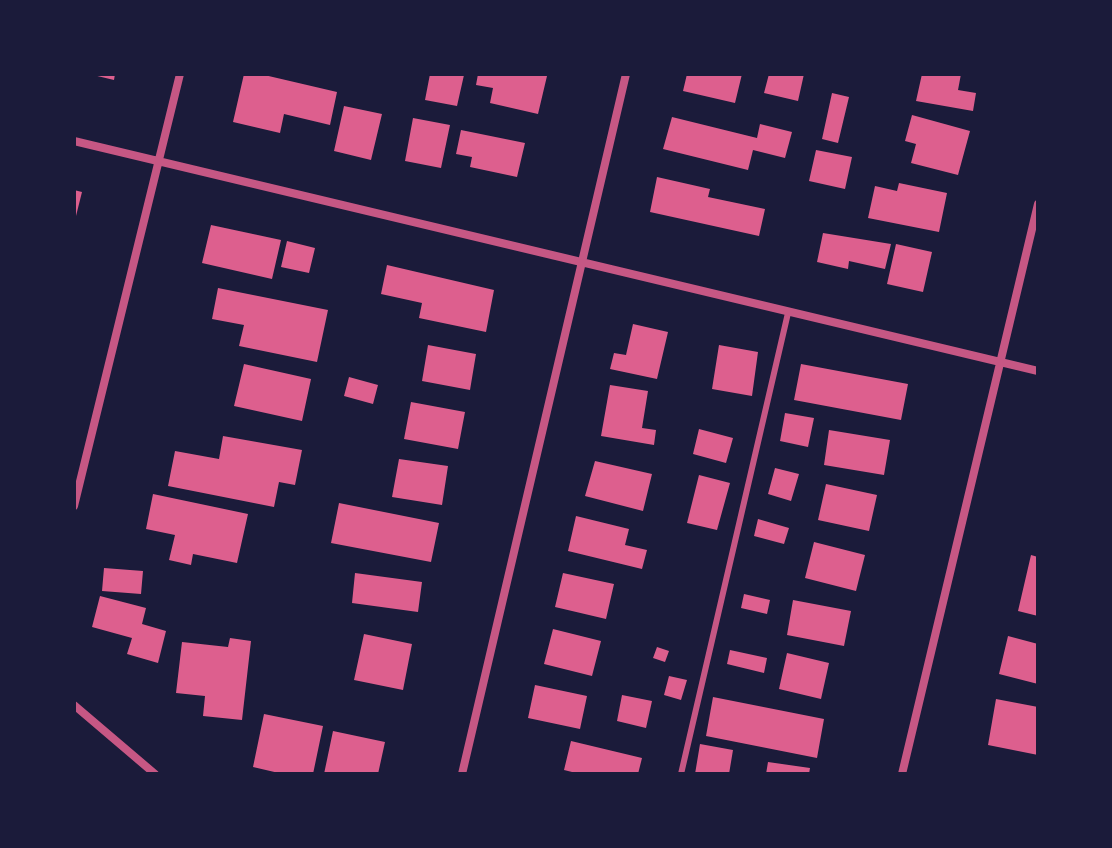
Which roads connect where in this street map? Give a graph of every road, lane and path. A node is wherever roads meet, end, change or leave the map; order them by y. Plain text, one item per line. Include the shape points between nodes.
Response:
1 (180, 74) edge
2 (626, 74) edge
3 (74, 141) edge
4 (159, 160) junction
5 (1038, 204) edge
6 (584, 264) junction
7 (788, 313) junction
8 (1000, 363) junction
9 (1038, 371) edge
10 (74, 506) edge
11 (74, 705) edge
12 (155, 774) edge
13 (462, 774) edge
14 (681, 774) edge
15 (902, 774) edge

1 - 4 street
2 - 6 street
3 - 4 street
4 - 6 street
4 - 10 street
5 - 8 street
6 - 7 street
6 - 13 street
7 - 8 street
7 - 14 lane
8 - 9 street
8 - 15 street
11 - 12 street

